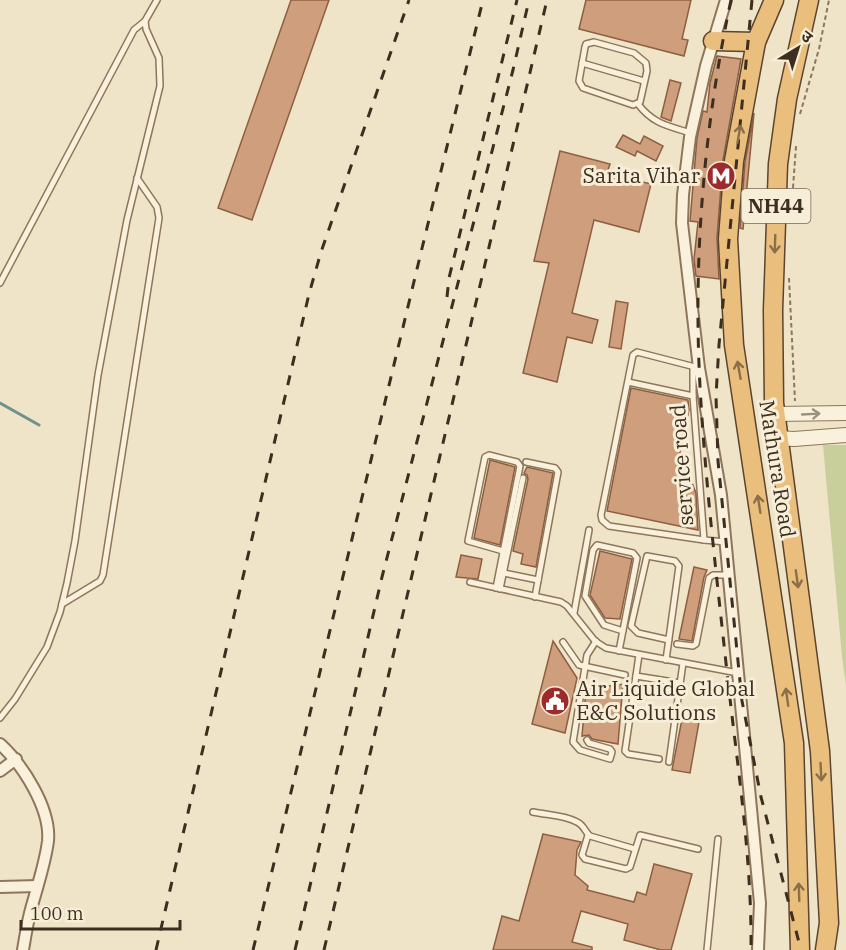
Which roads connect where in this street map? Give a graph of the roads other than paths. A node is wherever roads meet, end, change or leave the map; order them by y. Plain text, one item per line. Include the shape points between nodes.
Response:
1 (157, 0) edge
2 (726, 0) edge
3 (774, 0) edge
4 (809, 0) edge
5 (146, 21) junction
6 (713, 41) junction
7 (756, 42) junction
8 (582, 63) junction
9 (644, 81) junction
10 (638, 104) junction
11 (691, 133) junction
12 (136, 178) junction
13 (0, 283) edge
14 (696, 368) junction
15 (628, 382) junction
16 (693, 396) junction
17 (846, 413) edge
18 (775, 414) junction
19 (846, 435) edge
20 (778, 438) junction
21 (526, 462) dead end
22 (523, 478) dead end
23 (589, 530) dead end
24 (704, 540) junction
25 (726, 542) junction
26 (503, 551) junction
27 (504, 573) junction
28 (729, 575) junction
29 (538, 580) junction
30 (470, 582) dead end
31 (498, 589) junction
32 (535, 597) junction
33 (62, 604) junction
34 (574, 613) junction
35 (623, 631) junction
36 (669, 640) junction
37 (563, 642) dead end
38 (596, 642) junction
39 (677, 644) dead end
40 (619, 651) junction
41 (639, 655) junction
42 (666, 660) junction
43 (683, 663) junction
44 (585, 667) junction
45 (738, 674) junction
46 (625, 675) dead end
47 (636, 676) junction
48 (680, 683) junction
49 (0, 718) edge
50 (587, 740) dead end
51 (0, 744) edge
52 (16, 759) junction
53 (659, 759) dead end
54 (669, 762) dead end
55 (0, 771) edge
56 (533, 812) dead end
57 (588, 835) junction
58 (718, 839) dead end
59 (635, 849) junction
60 (698, 849) dead end
61 (37, 886) junction
62 (0, 887) edge
63 (23, 950) edge
64 (707, 950) edge
65 (758, 950) edge
66 (800, 950) edge
67 (825, 950) edge

1 - 5 lane
2 - 6 street
3 - 7 highway, Mathura Road / NH44
4 -> 18 highway, Mathura Road / NH44 via 787,99 778,164 773,310
5 - 12 lane via 161,75
5 - 13 lane via 134,30
6 - 7 highway
6 - 11 street
66 -> 7 highway, Mathura Road / NH44 via 794,743 734,345 728,240 734,161
8 - 9 lane
8 - 9 lane via 585,47 590,43 634,53 646,63
8 - 10 lane via 579,81 583,88
9 - 10 lane
10 - 11 lane via 654,121
11 - 14 street via 682,223
12 - 33 lane via 98,375 75,541
12 - 33 lane via 157,207 159,218 103,575 100,581
14 - 15 lane, service road via 637,352
14 - 16 lane, service road
14 - 25 street via 721,495
15 - 16 lane
15 - 24 lane, service road via 602,520 609,526
16 - 24 lane, service road
18 -> 17 street
18 - 20 highway, Mathura Road / NH44
19 - 20 street
20 -> 67 highway, Mathura Road / NH44 via 820,751 829,923
21 - 29 lane via 558,472
22 - 27 lane
23 - 34 lane
24 - 25 lane
25 - 28 street
26 - 26 lane via 520,466 489,455 485,457 468,541
26 - 31 lane
27 - 29 lane
27 - 31 lane
28 - 39 lane via 709,578 696,644
28 - 45 street
29 - 32 lane
30 - 31 lane
31 - 32 lane
32 - 34 lane via 561,602
33 - 49 lane via 46,647
34 - 38 lane
35 - 35 lane via 604,625 585,596 597,545 636,556
35 - 40 lane
36 - 36 lane via 680,566 675,561 647,555 631,626 638,633
36 - 42 lane
37 - 44 lane via 576,662
38 - 40 lane
38 - 44 lane via 588,652
40 - 41 lane
41 - 42 lane
41 - 47 lane
42 - 43 lane
43 - 45 lane
43 - 48 lane
44 - 46 lane
44 - 50 lane via 573,742 580,750 610,759 610,749
45 - 65 street via 760,903
47 - 48 lane
47 - 53 lane via 625,752
48 - 54 lane
51 - 52 street
52 - 55 street
52 - 61 street via 33,788 48,827
56 - 57 lane via 575,821
57 - 59 lane
57 - 59 lane via 582,855 585,860 628,869
58 - 64 lane
59 - 60 lane via 643,834
61 - 62 street
61 - 63 street

